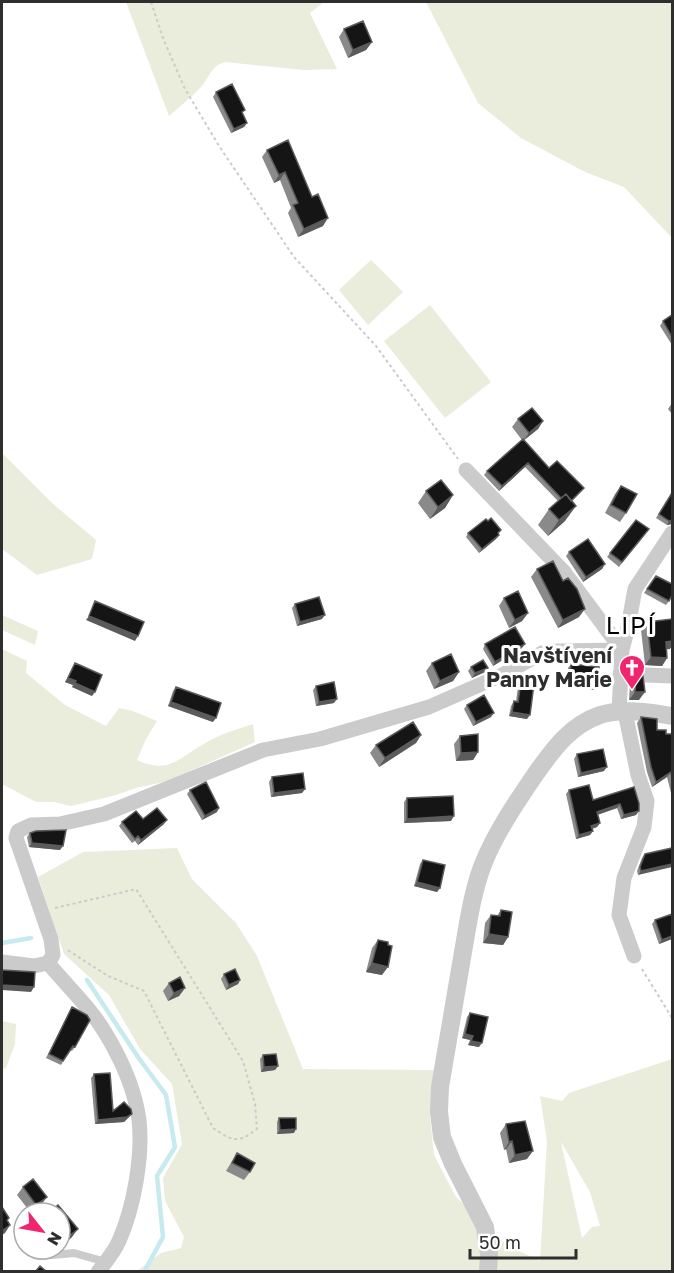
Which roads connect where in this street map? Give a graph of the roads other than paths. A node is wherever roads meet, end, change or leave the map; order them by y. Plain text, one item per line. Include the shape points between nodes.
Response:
1 (466, 470) road end
2 (672, 533) edge
3 (622, 650) junction
4 (620, 674) junction
5 (672, 676) edge
6 (622, 712) junction
7 (672, 716) edge
8 (634, 956) road end
9 (2, 962) edge
10 (48, 963) junction
11 (72, 1253) edge
12 (102, 1267) edge
13 (488, 1272) edge

1 - 3 street via 564,572
2 - 3 street via 635,589
3 - 4 street
3 - 10 street via 542,653 429,707 320,739 263,750 104,814 60,824 31,825 18,831 15,838 51,939 53,955
4 - 5 street
4 - 6 street
6 - 7 street
6 - 8 street via 647,801 644,827 624,878 619,915
6 - 13 street via 584,723 554,748 490,850 474,894 439,1112 447,1151 485,1227
9 - 10 street via 34,966
10 - 12 street via 107,1035 132,1090 139,1120 133,1195 118,1243
11 - 12 lane

